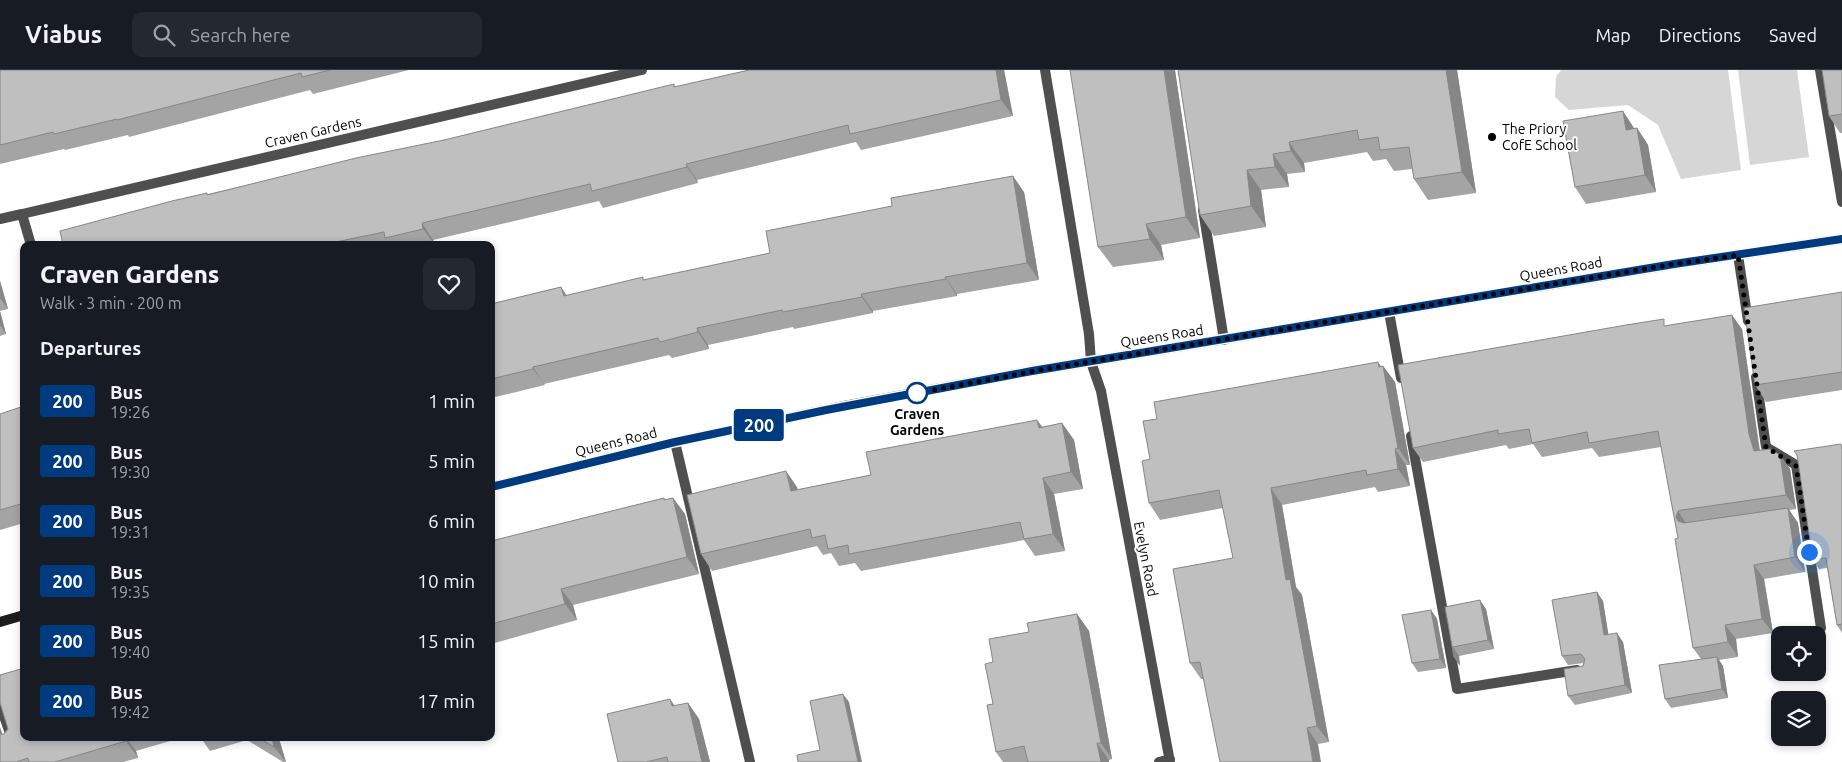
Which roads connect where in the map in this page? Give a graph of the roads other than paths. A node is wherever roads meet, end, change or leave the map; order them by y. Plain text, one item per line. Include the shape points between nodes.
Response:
1 (642, 70) edge
2 (1045, 70) edge
3 (1820, 70) edge
4 (1202, 202) edge
5 (1842, 202) edge
6 (22, 214) junction
7 (0, 219) edge
8 (1842, 239) edge
9 (30, 241) edge
10 (1738, 255) junction
11 (1389, 312) junction
12 (1749, 332) edge
13 (1224, 340) junction
14 (1091, 362) junction
15 (1755, 370) edge
16 (1403, 391) edge
17 (1410, 429) edge
18 (675, 442) junction
19 (495, 486) edge
20 (20, 616) edge
21 (0, 622) edge
22 (1821, 626) edge
23 (1585, 669) edge
24 (0, 705) edge
25 (13, 744) edge
26 (1170, 761) edge
27 (750, 762) edge
28 (1159, 762) edge

1 - 6 street, Craven Gardens
2 - 14 street
3 - 5 street
4 - 13 street
6 - 7 street, Craven Gardens
6 - 9 street
8 - 10 street, Queens Road
10 - 11 street, Queens Road
10 - 12 street
11 - 13 street, Queens Road
11 - 16 street
13 - 14 street, Queens Road
14 - 18 street, Queens Road via 844,406
14 - 26 street, Evelyn Road via 1101,391
15 - 22 street via 1766,447 1796,466 1799,515
17 - 23 street via 1457,689
18 - 19 street, Queens Road
18 - 27 street
20 - 21 street
24 - 25 street
26 - 28 street

